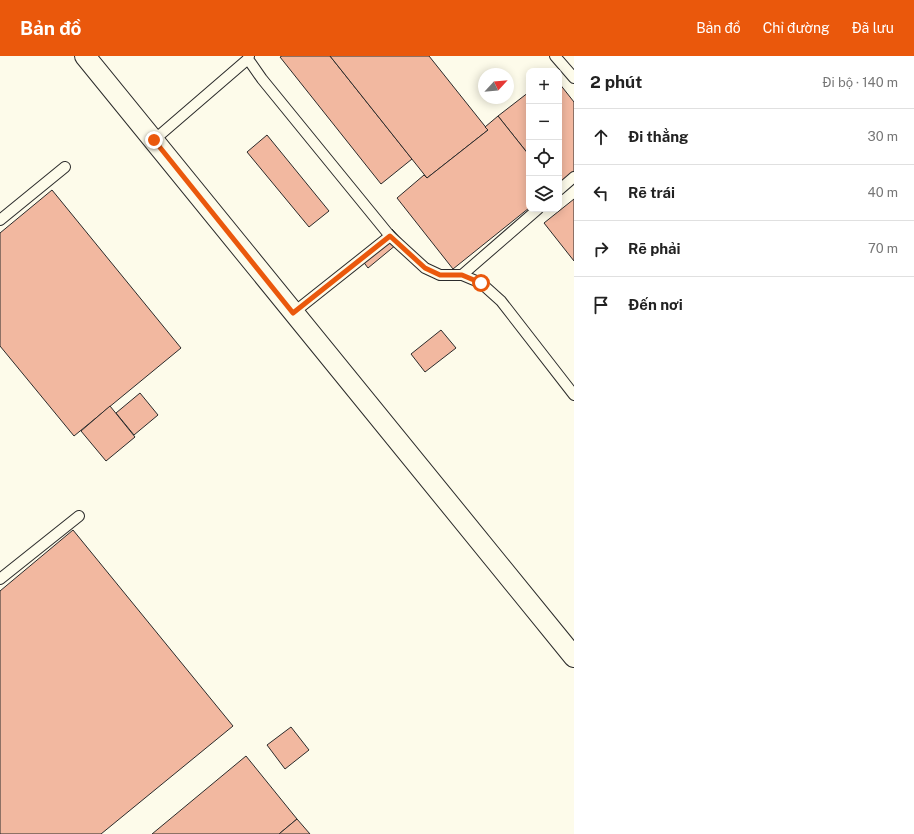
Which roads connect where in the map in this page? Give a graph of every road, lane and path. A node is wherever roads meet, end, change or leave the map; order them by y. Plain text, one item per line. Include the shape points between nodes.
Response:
1 (85, 56) edge
2 (555, 56) edge
3 (248, 58) edge
4 (574, 78) edge
5 (154, 140) junction
6 (65, 167) dead end
7 (574, 177) edge
8 (562, 187) edge
9 (535, 212) edge
10 (0, 220) edge
11 (390, 236) junction
12 (462, 275) junction
13 (293, 313) junction
14 (574, 395) edge
15 (79, 516) dead end
16 (0, 579) edge
17 (574, 657) edge

1 - 5 street
2 - 4 lane
3 - 5 lane
3 - 11 lane
5 - 13 street
6 - 10 lane
7 - 8 lane
9 - 12 lane
11 - 12 lane via 425,268 440,275
11 - 13 lane
12 - 14 lane via 481,283 502,301
13 - 17 street
15 - 16 lane

